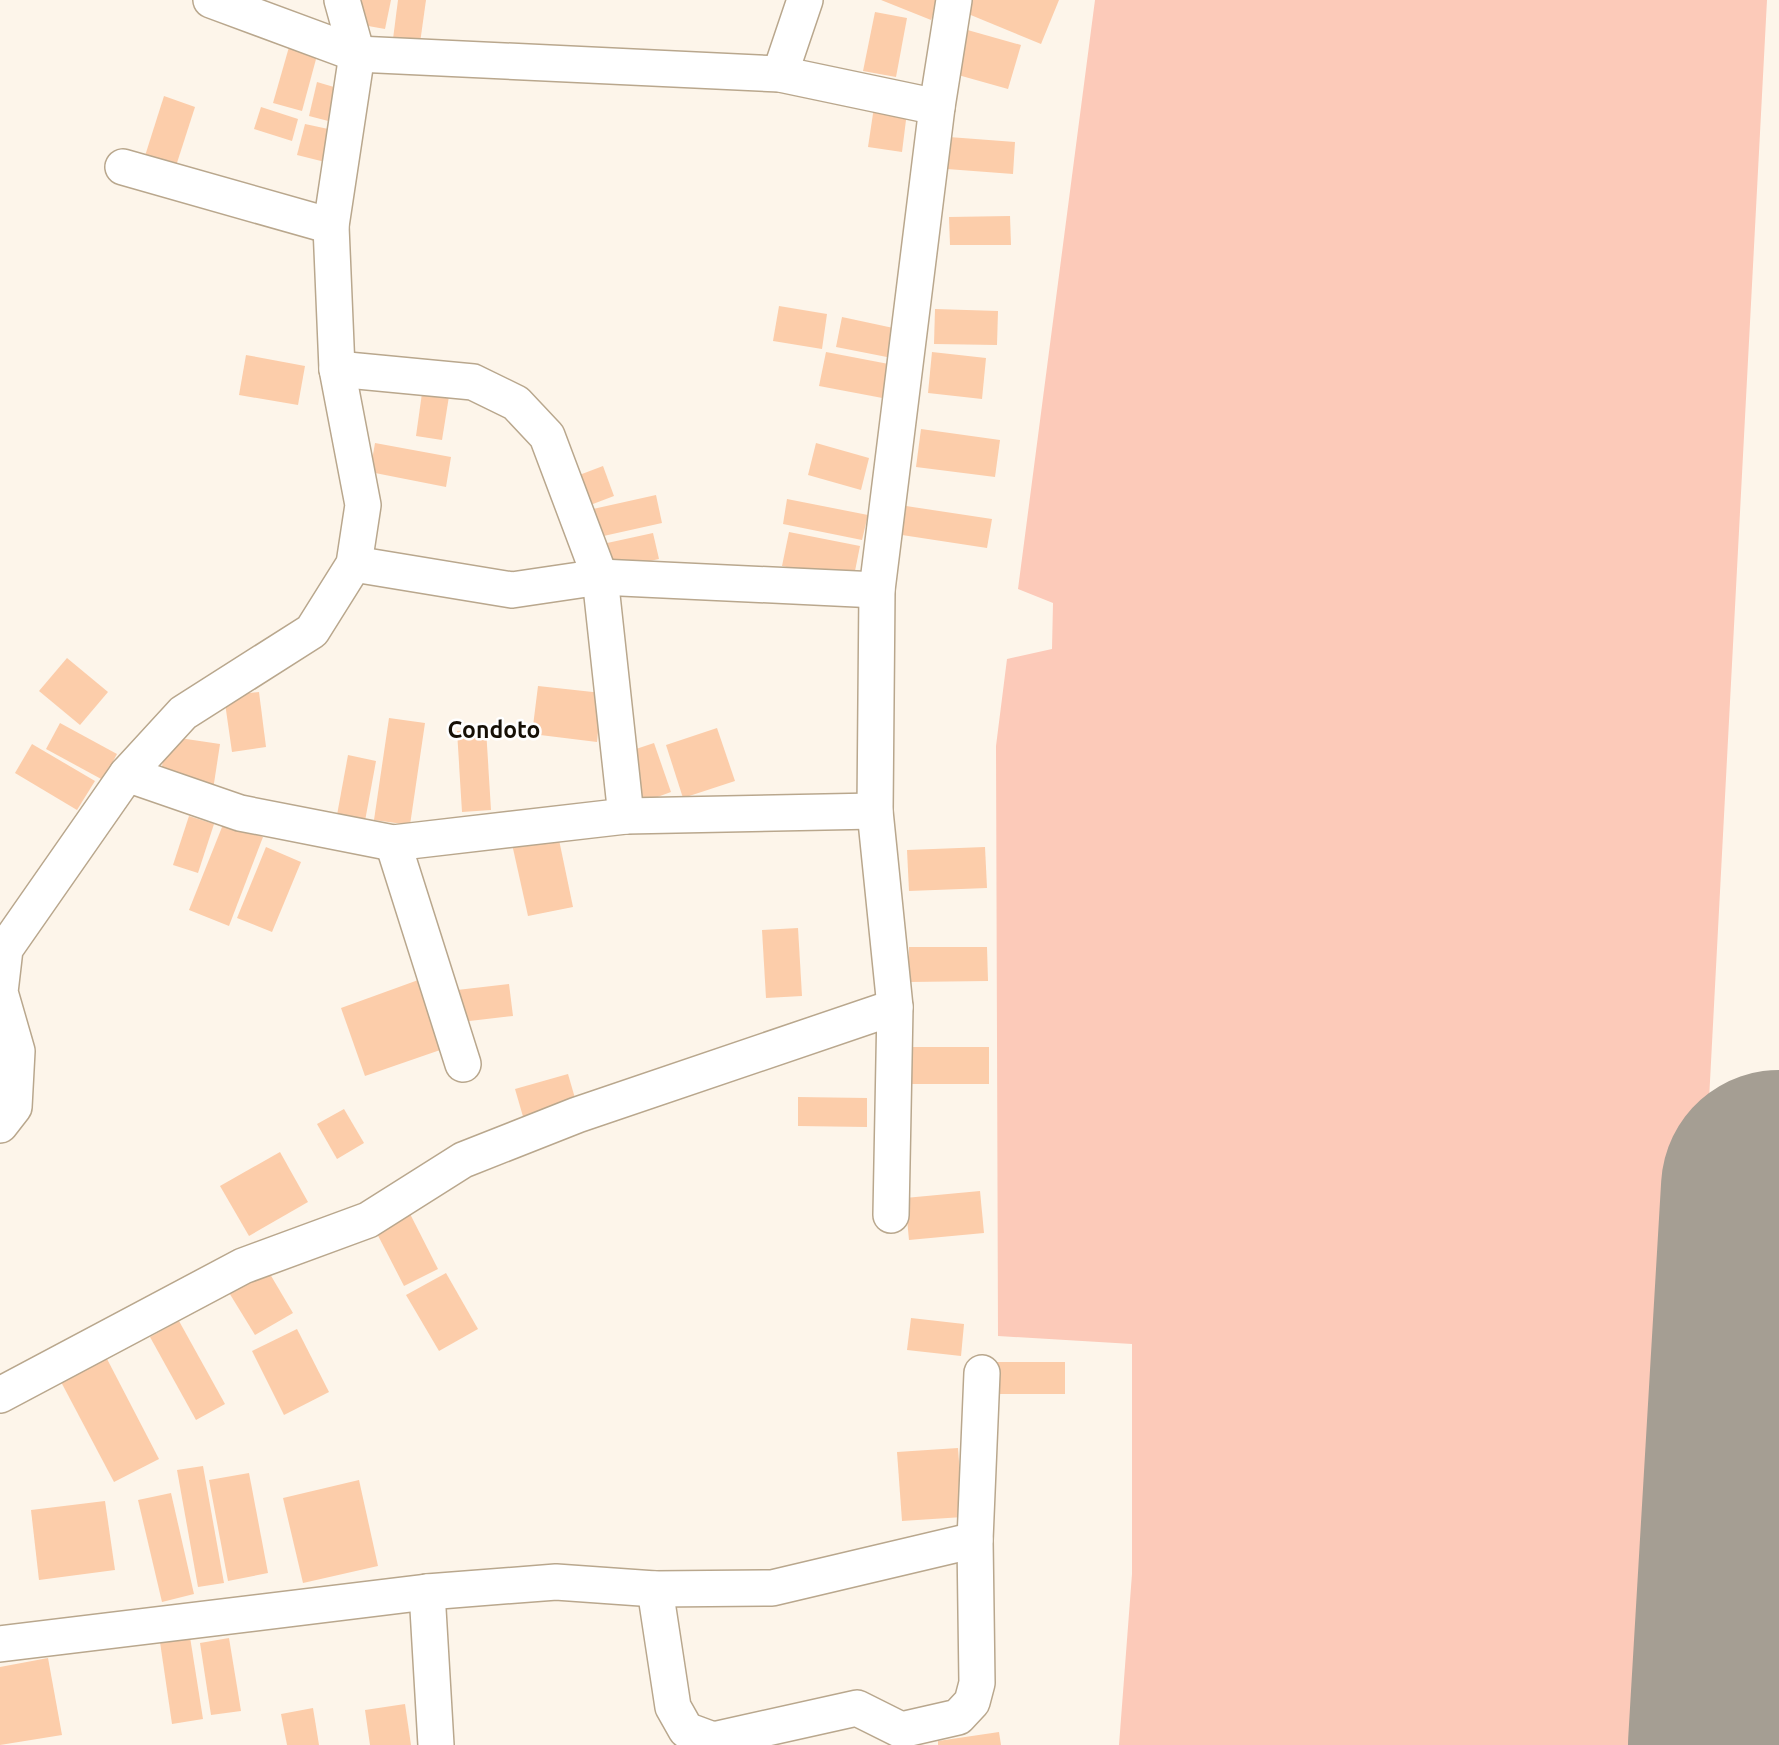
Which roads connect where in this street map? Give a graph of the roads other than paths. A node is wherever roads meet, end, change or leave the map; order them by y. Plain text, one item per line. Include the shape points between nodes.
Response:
1 (211, 0) edge
2 (342, 0) edge
3 (805, 0) edge
4 (954, 0) edge
5 (357, 54) junction
6 (780, 74) junction
7 (937, 107) junction
8 (123, 167) dead end
9 (331, 226) junction
10 (337, 369) junction
11 (355, 564) junction
12 (600, 577) junction
13 (877, 590) junction
14 (127, 774) junction
15 (875, 811) junction
16 (626, 816) junction
17 (393, 843) junction
18 (895, 1007) junction
19 (463, 1064) dead end
20 (0, 1125) edge
21 (891, 1215) dead end
22 (982, 1373) dead end
23 (0, 1395) edge
24 (975, 1540) junction
25 (654, 1588) junction
26 (427, 1592) junction
27 (0, 1644) edge
28 (902, 1737) edge
29 (436, 1745) edge

1 - 5 street
2 - 5 street
3 - 6 street
4 - 7 street
5 - 6 street
5 - 9 street
6 - 7 street
7 - 13 street
8 - 9 street
9 - 10 street
10 - 11 street via 363,505
10 - 12 street via 473,382 516,403 547,436
11 - 12 street via 512,590
11 - 14 street via 312,631 183,713
12 - 13 street
12 - 16 street
13 - 15 street
14 - 17 street via 240,813
14 - 20 street via 5,949 0,992 17,1051 14,1107
15 - 16 street
15 - 18 street
16 - 17 street
17 - 19 street
18 - 21 street
18 - 23 street via 577,1115 463,1160 368,1220 243,1266
22 - 24 street
24 - 25 street via 772,1588
24 - 28 street via 977,1683 972,1702 958,1717
25 - 26 street via 556,1582
25 - 28 street via 673,1707 687,1730 713,1740 857,1708
26 - 27 street
26 - 29 street

